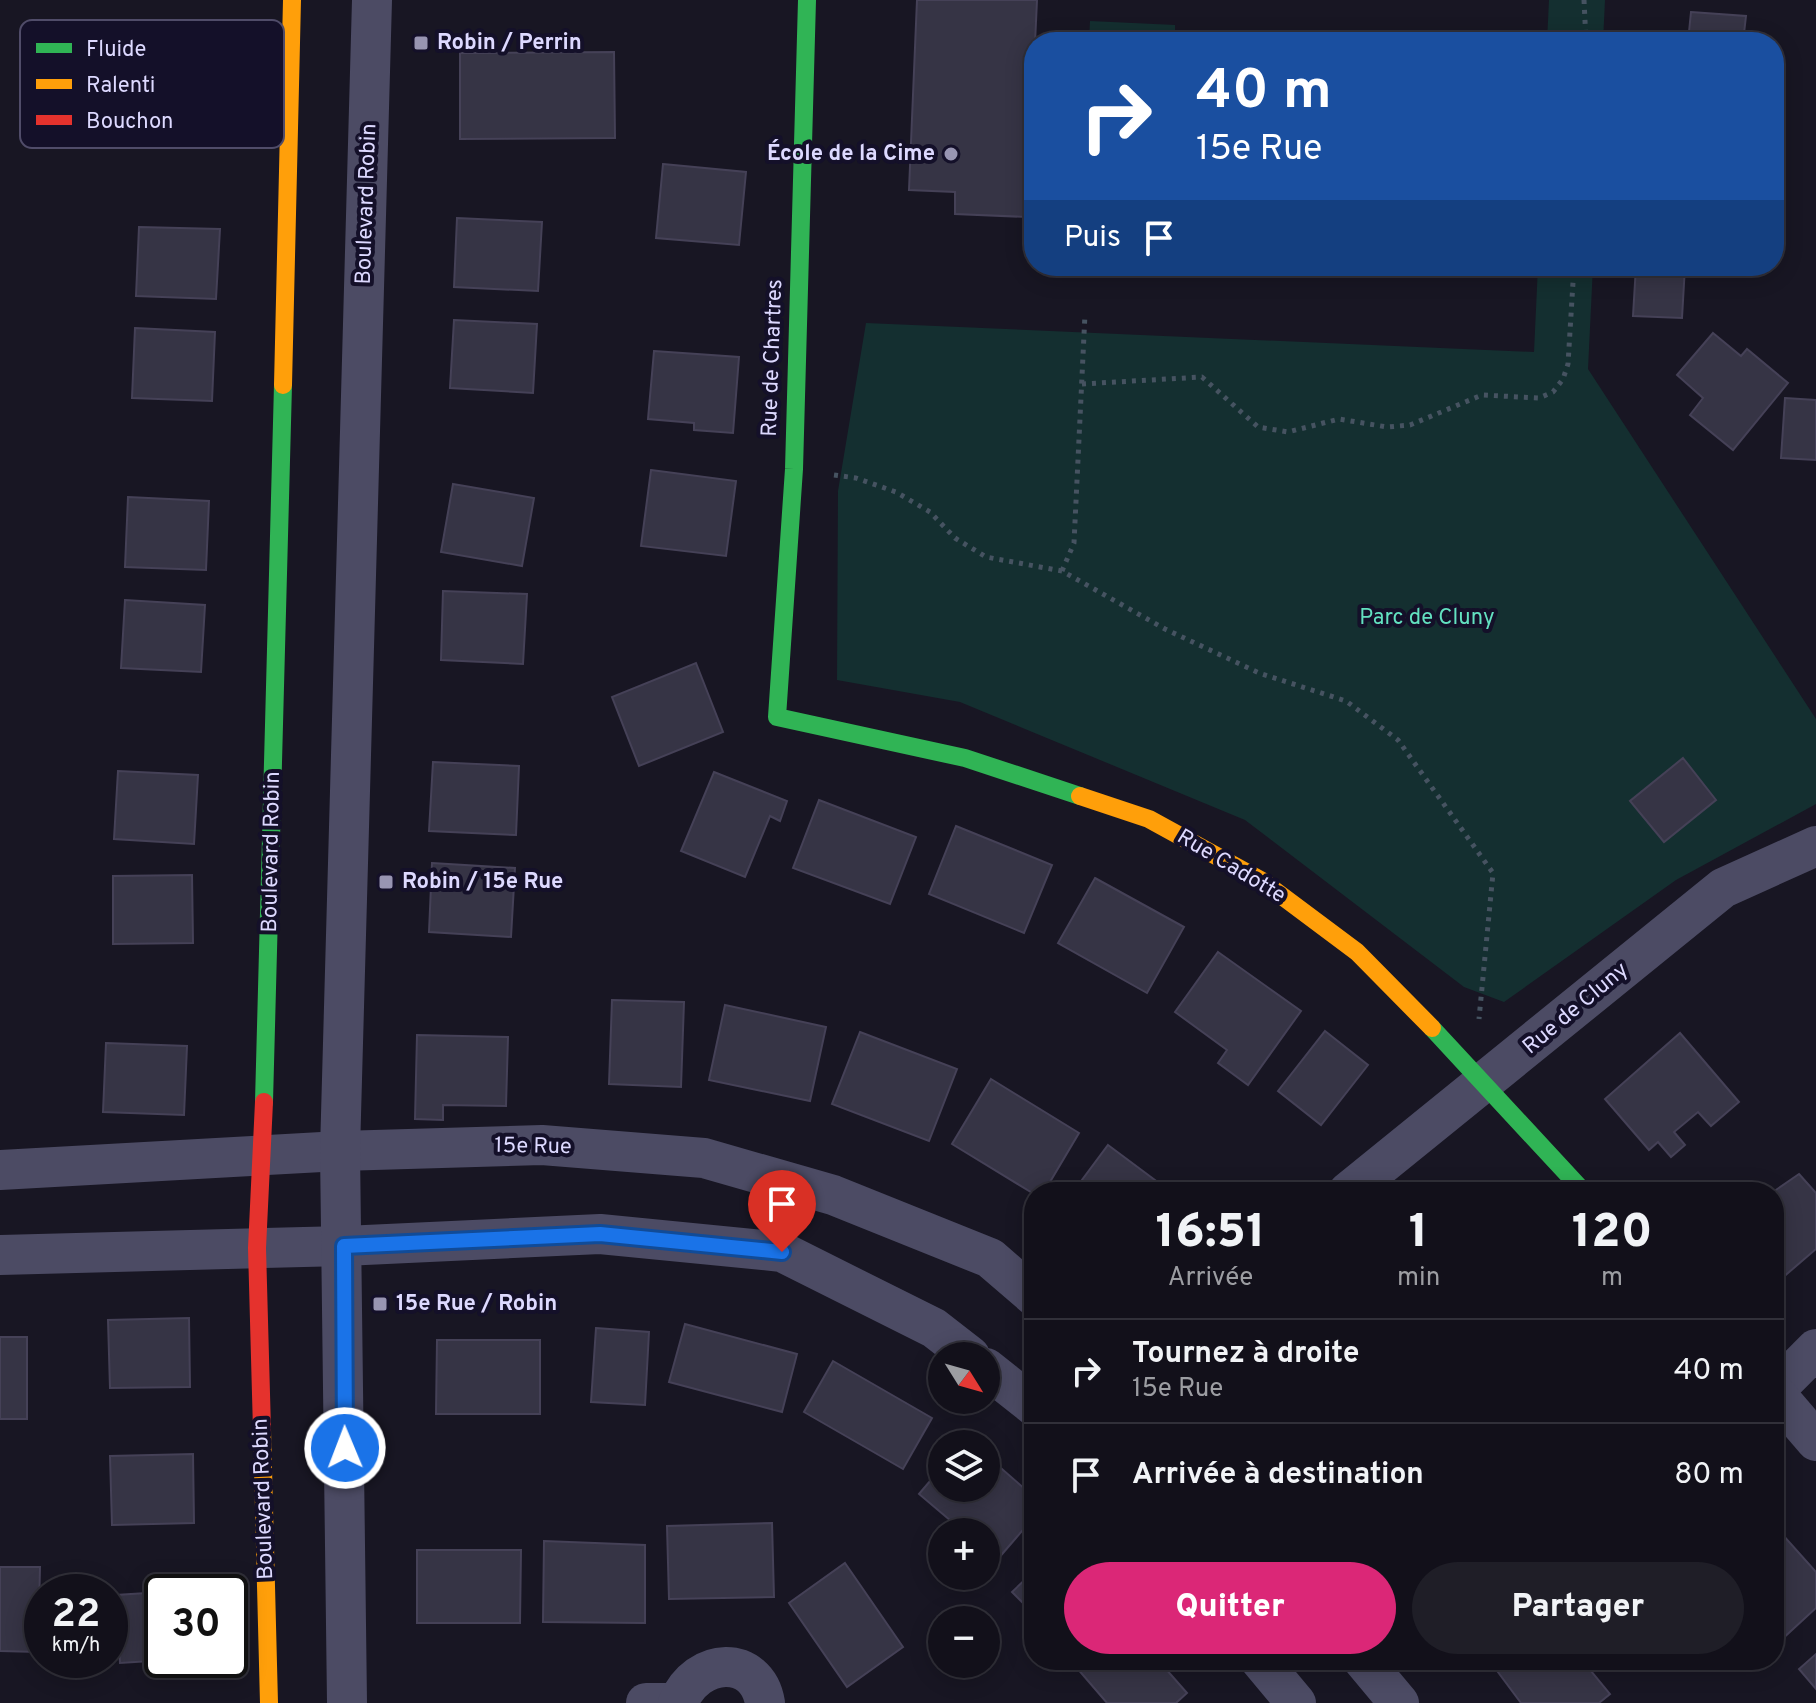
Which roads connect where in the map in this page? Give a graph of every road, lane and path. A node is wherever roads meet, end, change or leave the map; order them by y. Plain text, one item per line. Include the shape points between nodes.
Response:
1 (292, 0) edge
2 (372, 0) edge
3 (807, 0) edge
4 (1584, 0) edge
5 (1586, 32) edge
6 (1573, 276) edge
7 (1085, 314) dead end
8 (1082, 384) junction
9 (794, 469) junction
10 (1062, 571) junction
11 (777, 717) joint
12 (1816, 846) edge
13 (1486, 1083) junction
14 (340, 1151) junction
15 (262, 1156) junction
16 (0, 1170) edge
17 (1361, 1182) edge
18 (1575, 1182) edge
19 (344, 1246) junction
20 (257, 1248) junction
21 (0, 1255) edge
22 (1024, 1287) edge
23 (952, 1342) edge
24 (1816, 1349) edge
25 (1000, 1379) edge
26 (1784, 1382) edge
27 (1024, 1398) edge
28 (1784, 1404) edge
29 (1816, 1441) edge
30 (1268, 1670) edge
31 (1371, 1670) edge
32 (269, 1703) edge
33 (347, 1703) edge
34 (646, 1703) edge
35 (678, 1703) edge
36 (765, 1703) edge
37 (1296, 1703) edge
38 (1399, 1703) edge

1 - 15 street, Boulevard Robin
2 - 14 street, Boulevard Robin
3 - 9 street, Rue de Chartres
4 - 5 path
6 - 8 path via 1568,364 1553,392 1539,398 1482,395 1410,425 1339,419 1274,432 1244,417 1202,377
7 - 8 path
8 - 10 path via 1074,543
9 - 10 path via 856,478 896,492 986,557
9 - 11 street, Rue de Chartres
10 - 13 path via 1165,629 1259,673 1346,701 1398,740 1493,873 1478,1026
11 - 13 street, Rue Cadotte via 965,758 1149,819 1262,881 1357,952
12 - 13 street, Rue de Cluny via 1723,888
13 - 17 street, Rue de Cluny
13 - 18 street, Rue Cadotte
14 - 15 street, 15e Rue
14 - 19 street, Boulevard Robin
14 - 22 street, 15e Rue via 542,1145 704,1158 833,1195 990,1258
15 - 16 street, 15e Rue
15 - 20 street, Boulevard Robin
19 - 20 street
19 - 23 street via 600,1234 782,1252
19 - 33 street, Boulevard Robin
20 - 21 street
20 - 32 street, Boulevard Robin
24 - 26 street
25 - 27 street
28 - 29 street
30 - 37 street
31 - 38 street
34 - 35 street
35 - 36 street via 696,1674 733,1668 756,1683

